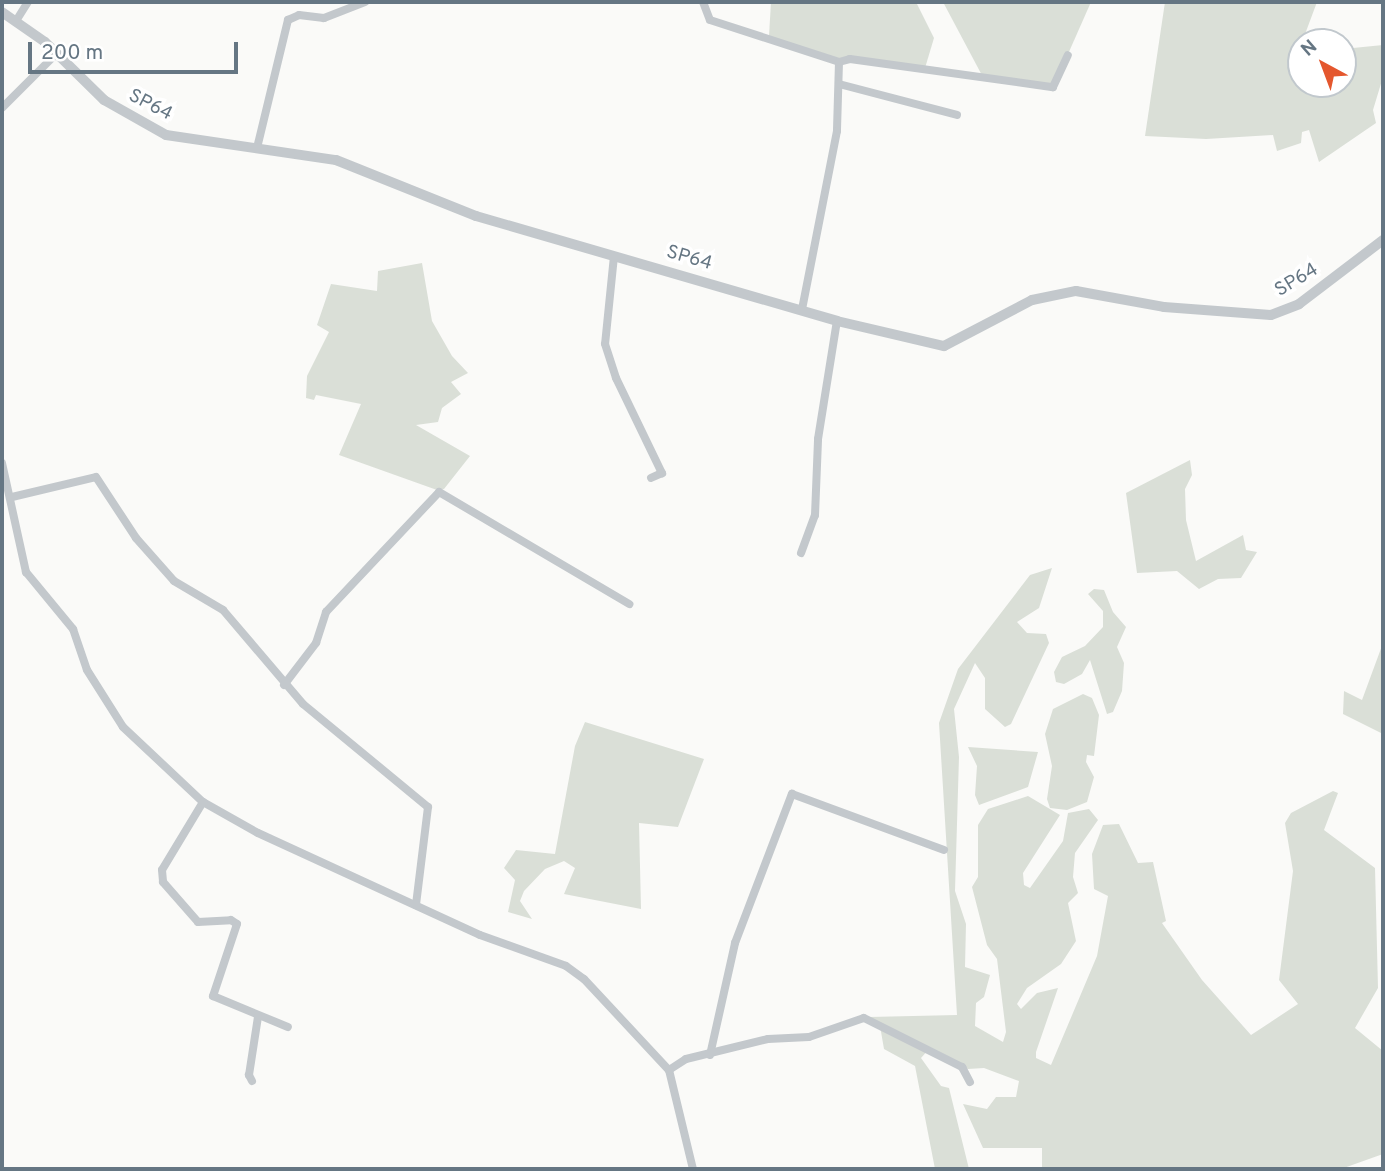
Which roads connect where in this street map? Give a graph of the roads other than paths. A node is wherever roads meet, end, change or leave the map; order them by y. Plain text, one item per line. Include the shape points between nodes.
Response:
1 (28, 2) edge
2 (365, 2) edge
3 (703, 2) edge
4 (2, 12) edge
5 (16, 21) junction
6 (56, 54) junction
7 (1068, 55) dead end
8 (839, 62) junction
9 (839, 84) junction
10 (2, 108) edge
11 (957, 115) dead end
12 (257, 148) junction
13 (1383, 240) edge
14 (614, 257) junction
15 (802, 309) junction
16 (837, 321) junction
17 (2, 463) edge
18 (651, 478) dead end
19 (12, 497) junction
20 (801, 553) dead end
21 (629, 604) dead end
22 (284, 685) junction
23 (203, 802) junction
24 (944, 850) dead end
25 (416, 905) junction
26 (258, 1017) junction
27 (288, 1027) dead end
28 (710, 1055) junction
29 (669, 1070) junction
30 (253, 1081) dead end
31 (970, 1082) dead end
32 (693, 1169) edge

1 - 5 street
2 - 12 street via 324,18 299,15 288,20
3 - 8 street via 710,20
4 - 5 street, SP64 / SP64
5 - 6 street, SP64 / SP64
6 - 10 street
6 - 12 street, SP64 / SP64 via 104,100 150,127 181,139
7 - 8 street via 1053,87 850,59
8 - 9 street
9 - 11 street
9 - 15 street via 836,131
12 - 14 street, SP64 / SP64 via 336,160 476,216
13 - 16 street, SP64 / SP64 via 1308,298 1271,315 1164,307 1076,291 1032,300 944,346
14 - 15 street, SP64 / SP64
14 - 18 street via 605,344 616,378 662,473
15 - 16 street, SP64 / SP64
16 - 20 street via 818,439 815,514
17 - 19 street
19 - 22 street via 96,477 150,556 186,590 231,617
19 - 23 street via 26,572 73,629 99,693 123,727
21 - 22 street via 439,492 326,612 316,643
22 - 25 street via 428,807
23 - 25 street
23 - 26 street via 162,878 193,919 207,924 236,922 213,996
24 - 28 street via 792,794 735,943
25 - 29 street via 480,936 566,966 610,1003
26 - 27 street
26 - 30 street via 248,1075
28 - 29 street via 680,1062
28 - 31 street via 768,1039 809,1037 864,1018 962,1067
29 - 32 street

